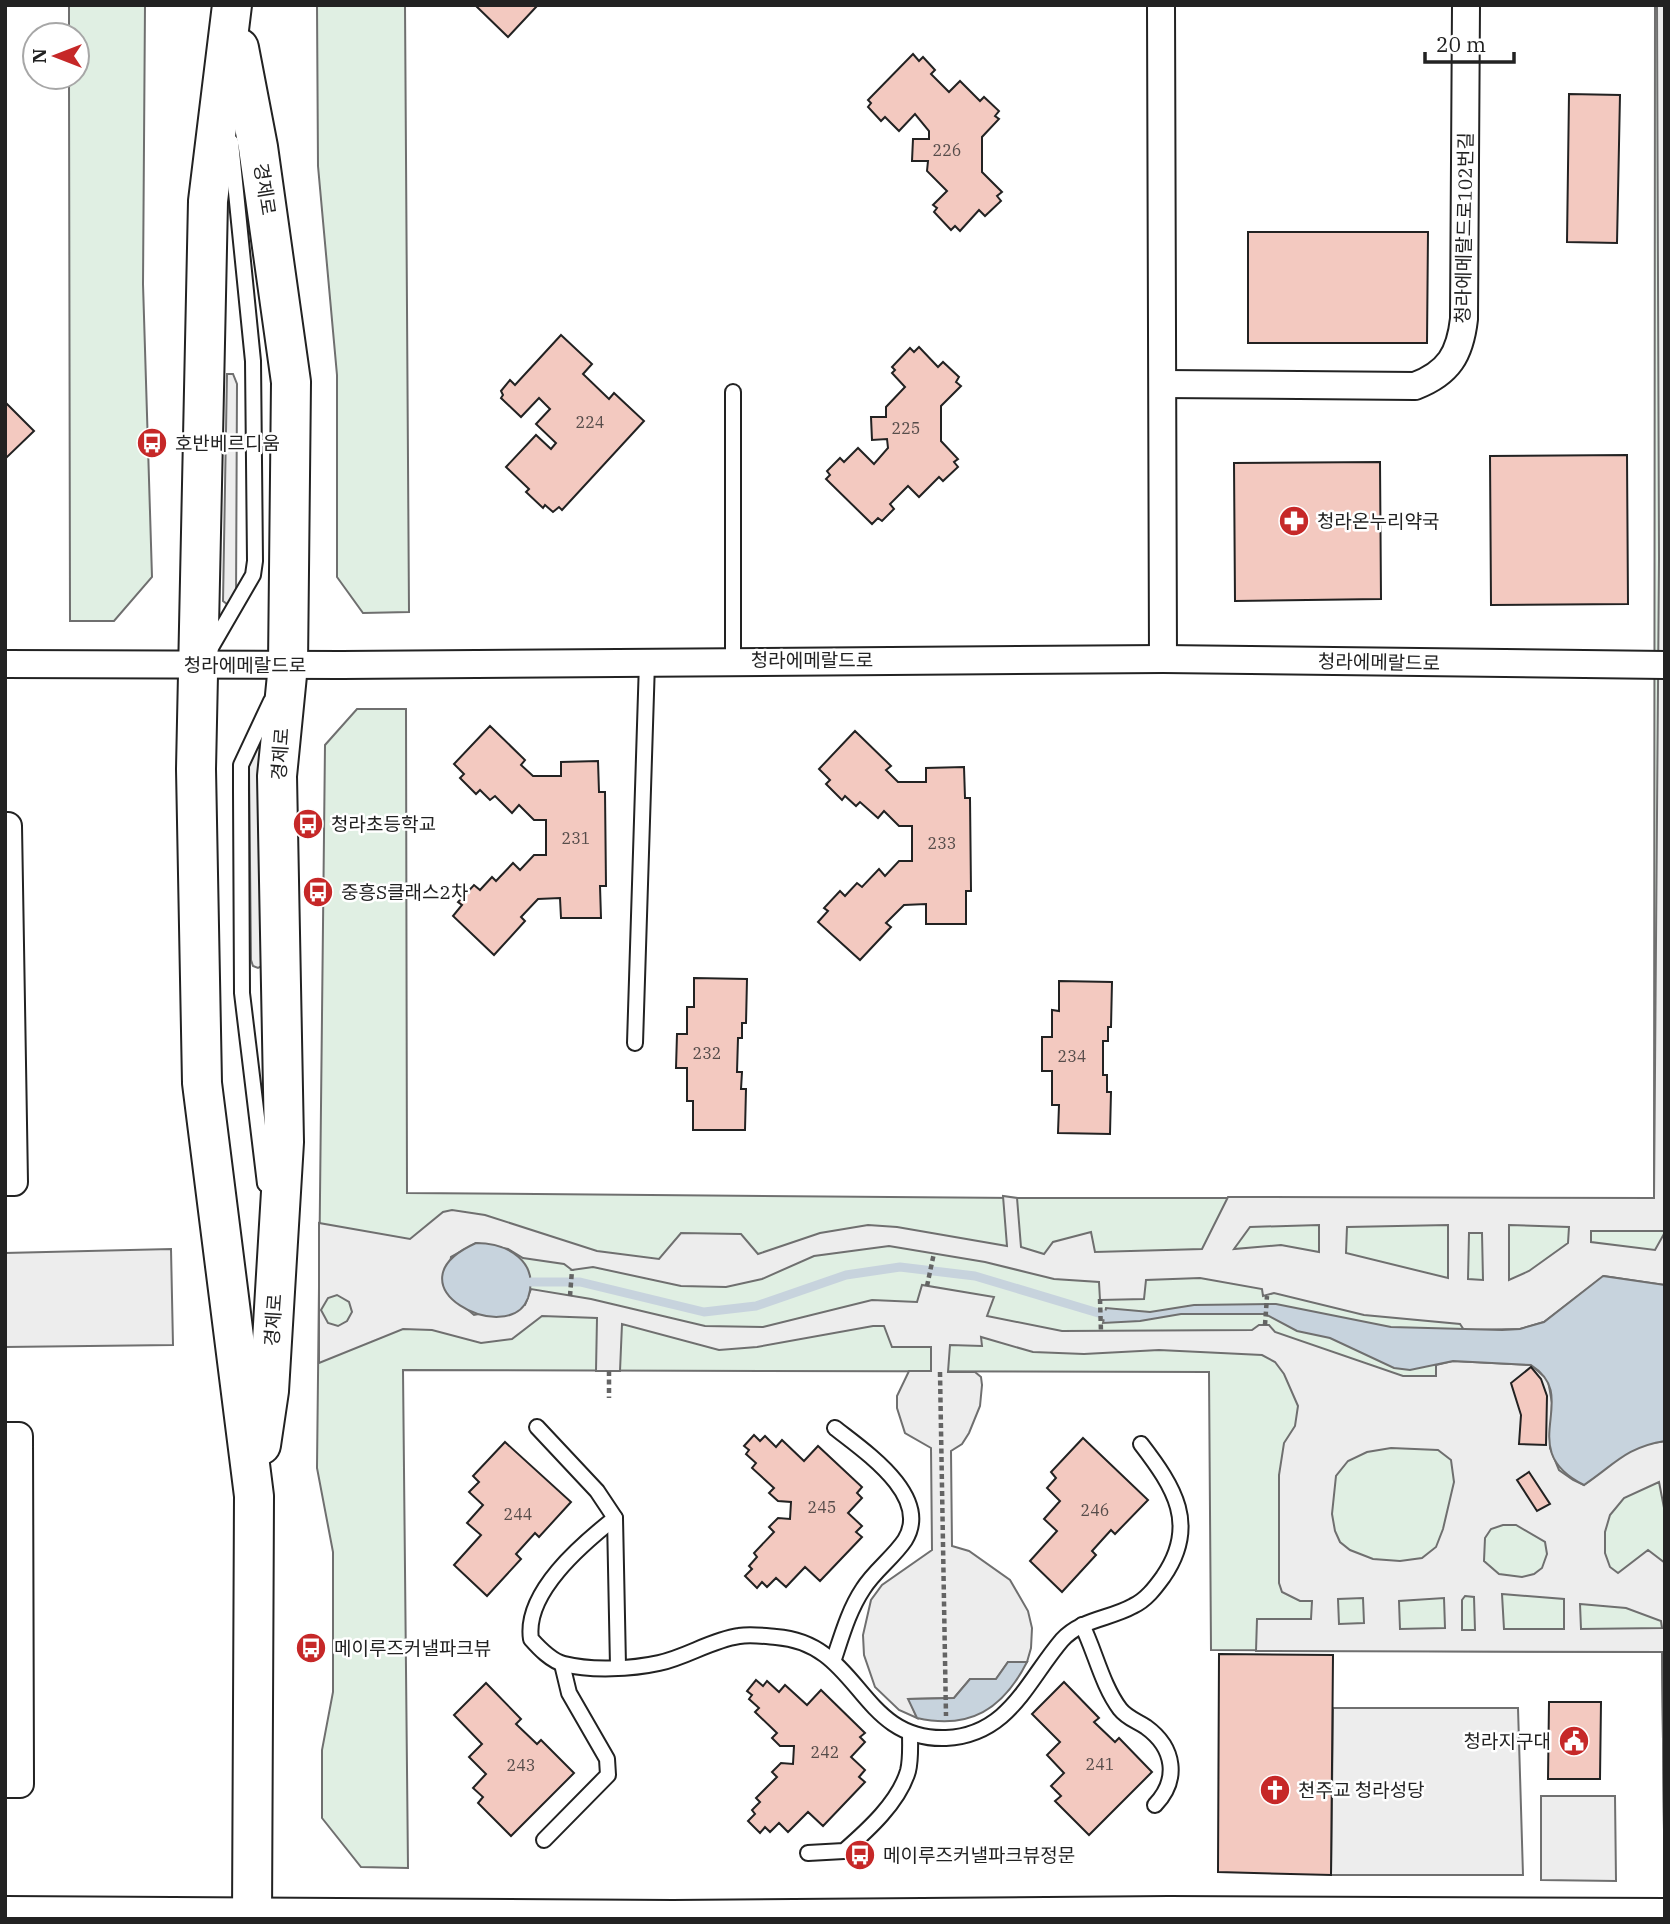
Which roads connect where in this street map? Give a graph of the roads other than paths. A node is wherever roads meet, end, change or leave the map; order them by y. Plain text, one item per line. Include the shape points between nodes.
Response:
1 (1161, 5) edge
2 (1466, 5) edge
3 (232, 10) edge
4 (224, 74) junction
5 (1163, 384) junction
6 (733, 392) dead end
7 (1163, 659) junction
8 (733, 661) junction
9 (647, 662) junction
10 (5, 664) edge
11 (288, 665) junction
12 (1665, 665) edge
13 (200, 666) junction
14 (5, 826) edge
15 (635, 1043) dead end
16 (5, 1182) edge
17 (537, 1427) dead end
18 (835, 1428) dead end
19 (5, 1436) edge
20 (1141, 1444) dead end
21 (254, 1496) junction
22 (615, 1518) junction
23 (1082, 1625) junction
24 (834, 1659) junction
25 (562, 1664) junction
26 (618, 1667) junction
27 (910, 1733) junction
28 (5, 1784) edge
29 (1155, 1805) dead end
30 (544, 1840) dead end
31 (808, 1853) dead end
32 (5, 1910) edge
33 (1661, 1912) edge
34 (1169, 1914) edge
35 (252, 1915) edge
36 (673, 1917) edge

1 - 5 street
2 - 5 street, 청라에메랄드로102번길 via 1464,319 1455,360 1433,379 1415,386
3 - 4 main road, 경제로
3 - 11 main road, 경제로 via 258,147 290,382
4 - 13 main road, 경제로 via 208,201
4 - 13 lane via 253,361 256,561 253,575
5 - 7 street
6 - 8 lane
7 - 8 street, 청라에메랄드로
7 - 12 street, 청라에메랄드로
8 - 9 street, 청라에메랄드로
9 - 11 street, 청라에메랄드로
9 - 15 lane
10 - 13 street, 청라에메랄드로
11 - 13 street, 청라에메랄드로
11 - 21 main road, 경제로 via 277,776 284,1142 269,1391
13 - 21 main road, 경제로 via 196,769 202,1083
14 - 16 street via 14,1182
17 - 22 lane via 597,1491
18 - 24 lane via 902,1489 912,1520 906,1539 856,1601
19 - 28 street via 19,1436 20,1728 20,1784
20 - 23 lane via 1175,1494 1181,1533 1177,1553 1153,1591 1136,1605
21 - 35 main road, 경제로
22 - 25 lane via 557,1571 529,1625 531,1639
22 - 26 lane
23 - 27 lane via 1064,1638 1022,1698 995,1723 968,1735 946,1738
23 - 29 lane via 1120,1710 1158,1737 1165,1750 1172,1780
24 - 26 lane via 790,1638 740,1636 659,1663
24 - 27 lane via 876,1710
25 - 26 lane
25 - 30 lane via 569,1693 607,1759 608,1775
27 - 31 lane via 909,1768 880,1814 844,1851
32 - 35 street
33 - 34 street
34 - 36 street
35 - 36 street

